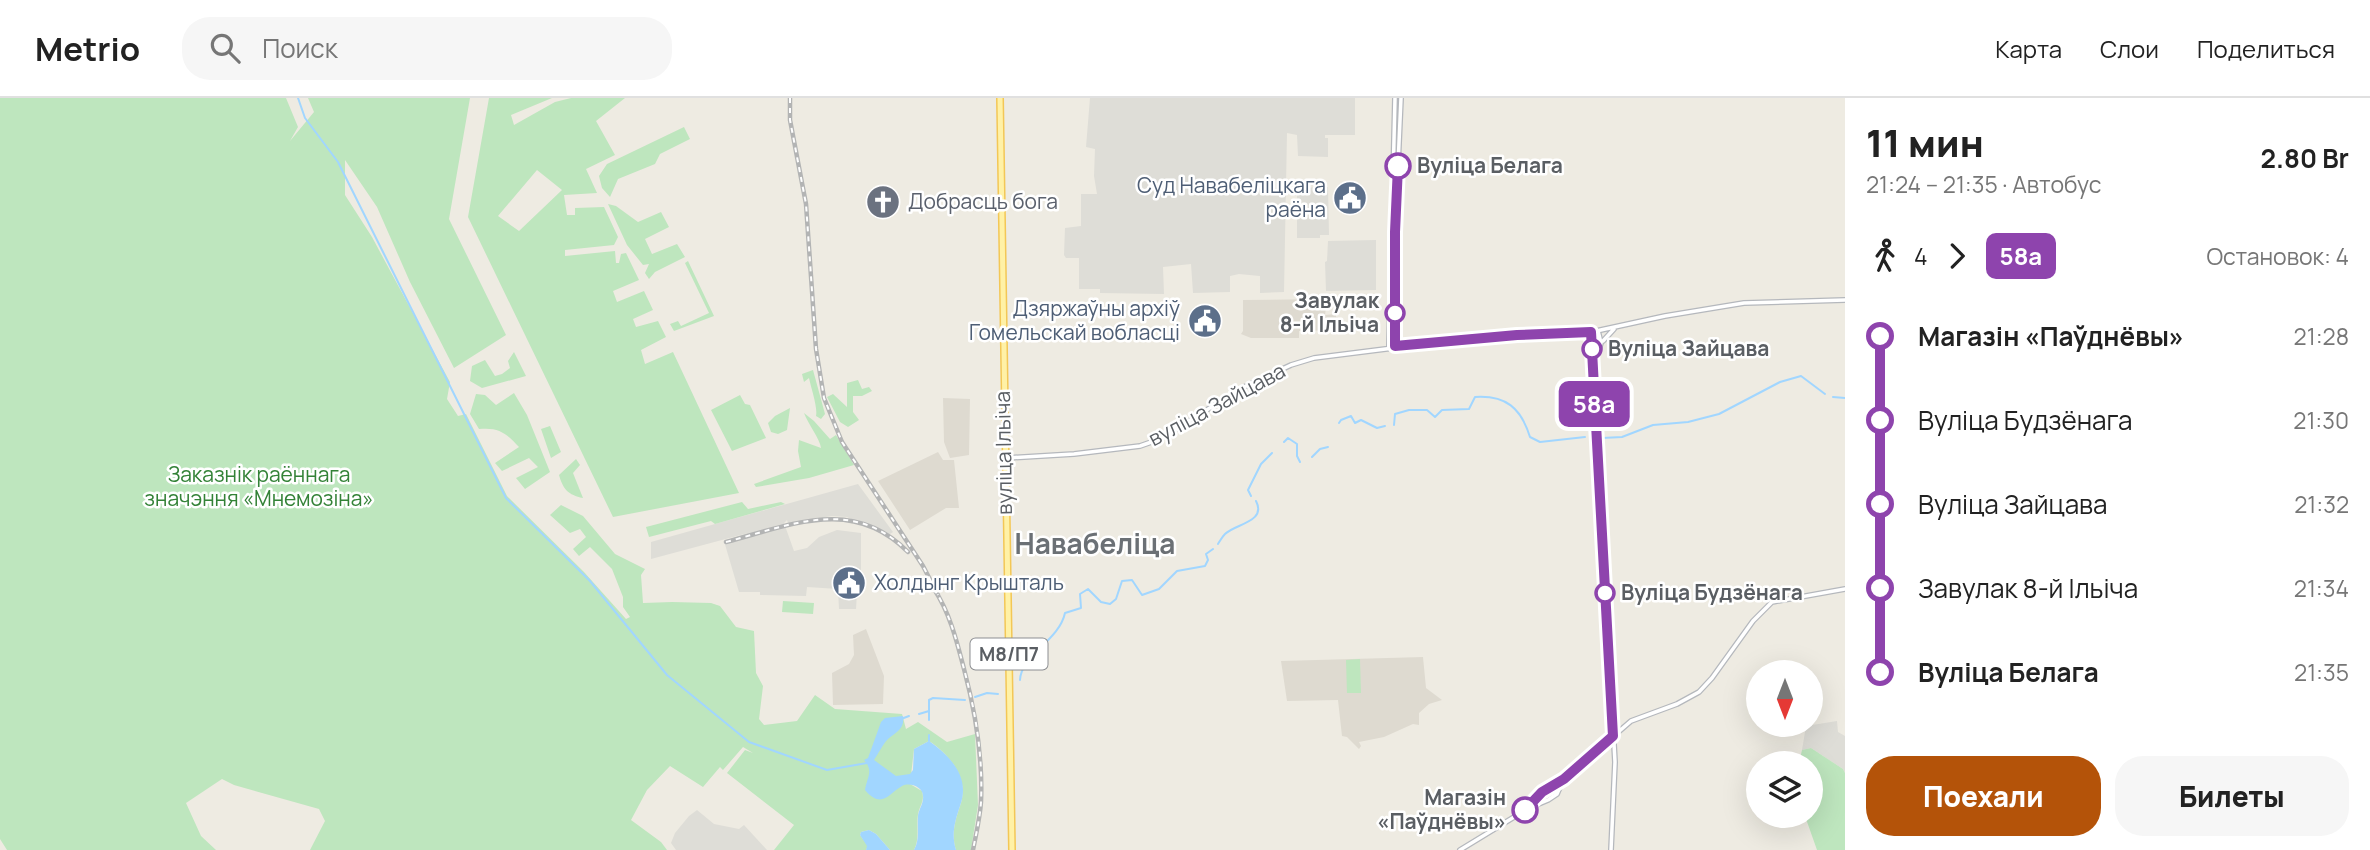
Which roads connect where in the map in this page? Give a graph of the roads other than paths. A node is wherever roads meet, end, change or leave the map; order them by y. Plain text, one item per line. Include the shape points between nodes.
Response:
1 (1000, 98) edge
2 (1395, 98) edge
3 (1401, 98) edge
4 (1845, 300) edge
5 (1615, 328) junction
6 (1598, 331) junction
7 (1591, 332) junction
8 (1601, 343) junction
9 (1395, 346) junction
10 (1389, 347) junction
11 (1593, 367) junction
12 (1004, 458) junction
13 (1845, 589) edge
14 (1613, 736) junction
15 (1564, 779) junction
16 (1550, 786) junction
17 (1540, 793) junction
18 (1557, 794) junction
19 (1548, 800) junction
20 (1529, 808) junction
21 (1012, 850) edge
22 (1460, 850) edge
23 (1611, 850) edge

1 - 12 main road, вуліца Ільіча / М8/П7
2 - 10 street
3 - 9 street
4 - 5 street, вуліца Зайцава via 1744,303
5 - 6 street, вуліца Зайцава
5 - 8 street
6 - 7 street, вуліца Зайцава
6 - 8 street
7 - 9 street, вуліца Зайцава
7 - 11 street
8 - 11 street
9 - 10 street, вуліца Зайцава
10 - 12 street, вуліца Зайцава via 1291,365 1140,446
11 - 14 street
12 - 21 main road, вуліца Ільіча / М8/П7
13 - 14 street via 1772,601 1699,692 1631,721
14 - 15 street
14 - 23 street
15 - 16 street
15 - 18 street
16 - 17 street
16 - 18 street via 1556,787
17 - 19 street
17 - 20 street
18 - 19 street
19 - 20 street
20 - 22 street

